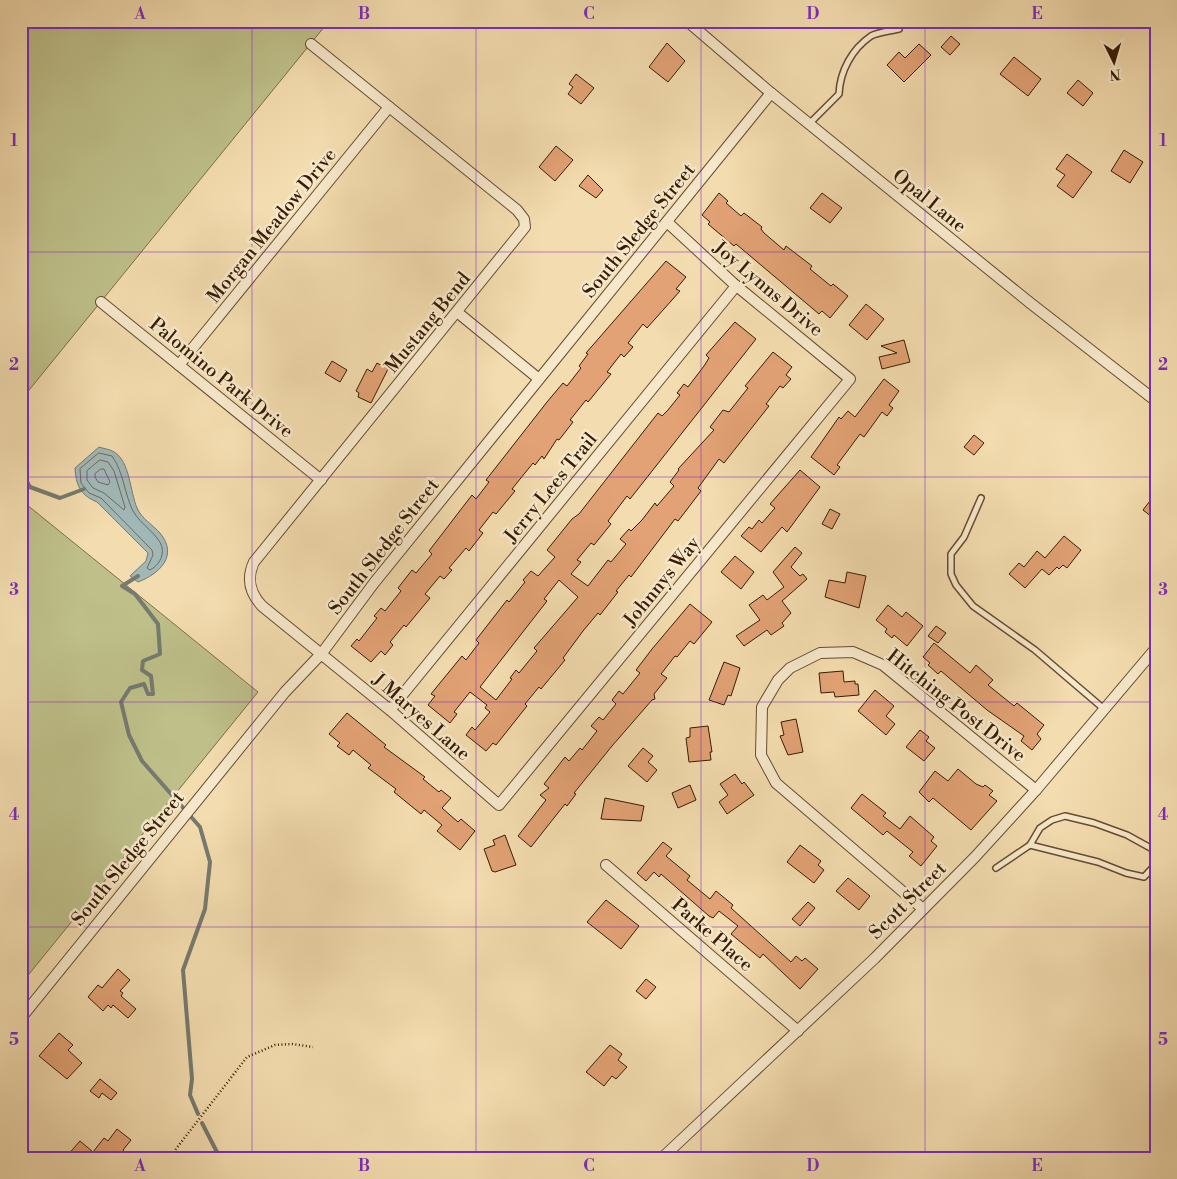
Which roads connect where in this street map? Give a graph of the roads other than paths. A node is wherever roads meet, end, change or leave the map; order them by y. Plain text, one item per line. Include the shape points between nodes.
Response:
1 (687, 21) edge
2 (899, 29) dead end
3 (311, 44) dead end
4 (771, 93) junction
5 (389, 107) junction
6 (809, 124) junction
7 (667, 222) junction
8 (736, 286) junction
9 (101, 302) dead end
10 (458, 312) junction
11 (180, 365) junction
12 (539, 379) junction
13 (850, 379) joint
14 (1156, 401) edge
15 (321, 480) junction
16 (981, 498) dead end
17 (1156, 648) edge
18 (322, 653) junction
19 (1104, 709) junction
20 (390, 710) junction
21 (1036, 790) junction
22 (499, 805) joint
23 (1030, 845) junction
24 (1156, 851) edge
25 (1156, 864) edge
26 (606, 865) dead end
27 (996, 868) dead end
28 (923, 909) junction
29 (21, 1018) edge
30 (798, 1030) junction
31 (662, 1158) edge

1 - 4 street, Opal Lane
2 - 6 lane via 872,36 846,62 839,94
3 - 5 street, Mustang Bend
4 - 6 street, Opal Lane
4 - 7 street, South Sledge Street
5 - 10 street, Mustang Bend via 524,219 523,231
5 - 11 street, Morgan Meadow Drive
6 - 14 street, Opal Lane
7 - 8 street, Joy Lynns Drive
7 - 12 street, South Sledge Street
8 - 13 street, Joy Lynns Drive
8 - 20 street, Jerry Lees Trail
9 - 11 street, Palomino Park Drive
10 - 12 street
10 - 15 street, Mustang Bend
11 - 15 street, Palomino Park Drive
12 - 18 street, South Sledge Street via 374,583
13 - 22 street, Johnnys Way
15 - 18 street, Mustang Bend via 254,562 249,576 254,598
16 - 19 lane via 964,537 951,554 951,574 956,585 974,606 1035,650
17 - 19 street, Scott Street
18 - 20 street, J Maryes Lane
18 - 29 street, South Sledge Street via 285,692
19 - 21 street, Scott Street
20 - 22 street, J Maryes Lane
21 - 28 street, Scott Street
21 - 28 street, Hitching Post Drive via 883,665 854,652 820,653 790,668 778,680 762,708 761,755 776,783
23 - 24 lane via 1040,828 1065,816 1127,835
23 - 25 lane via 1144,877
23 - 27 lane
26 - 30 street, Parke Place
28 - 30 street, Scott Street
30 - 31 street, Scott Street

